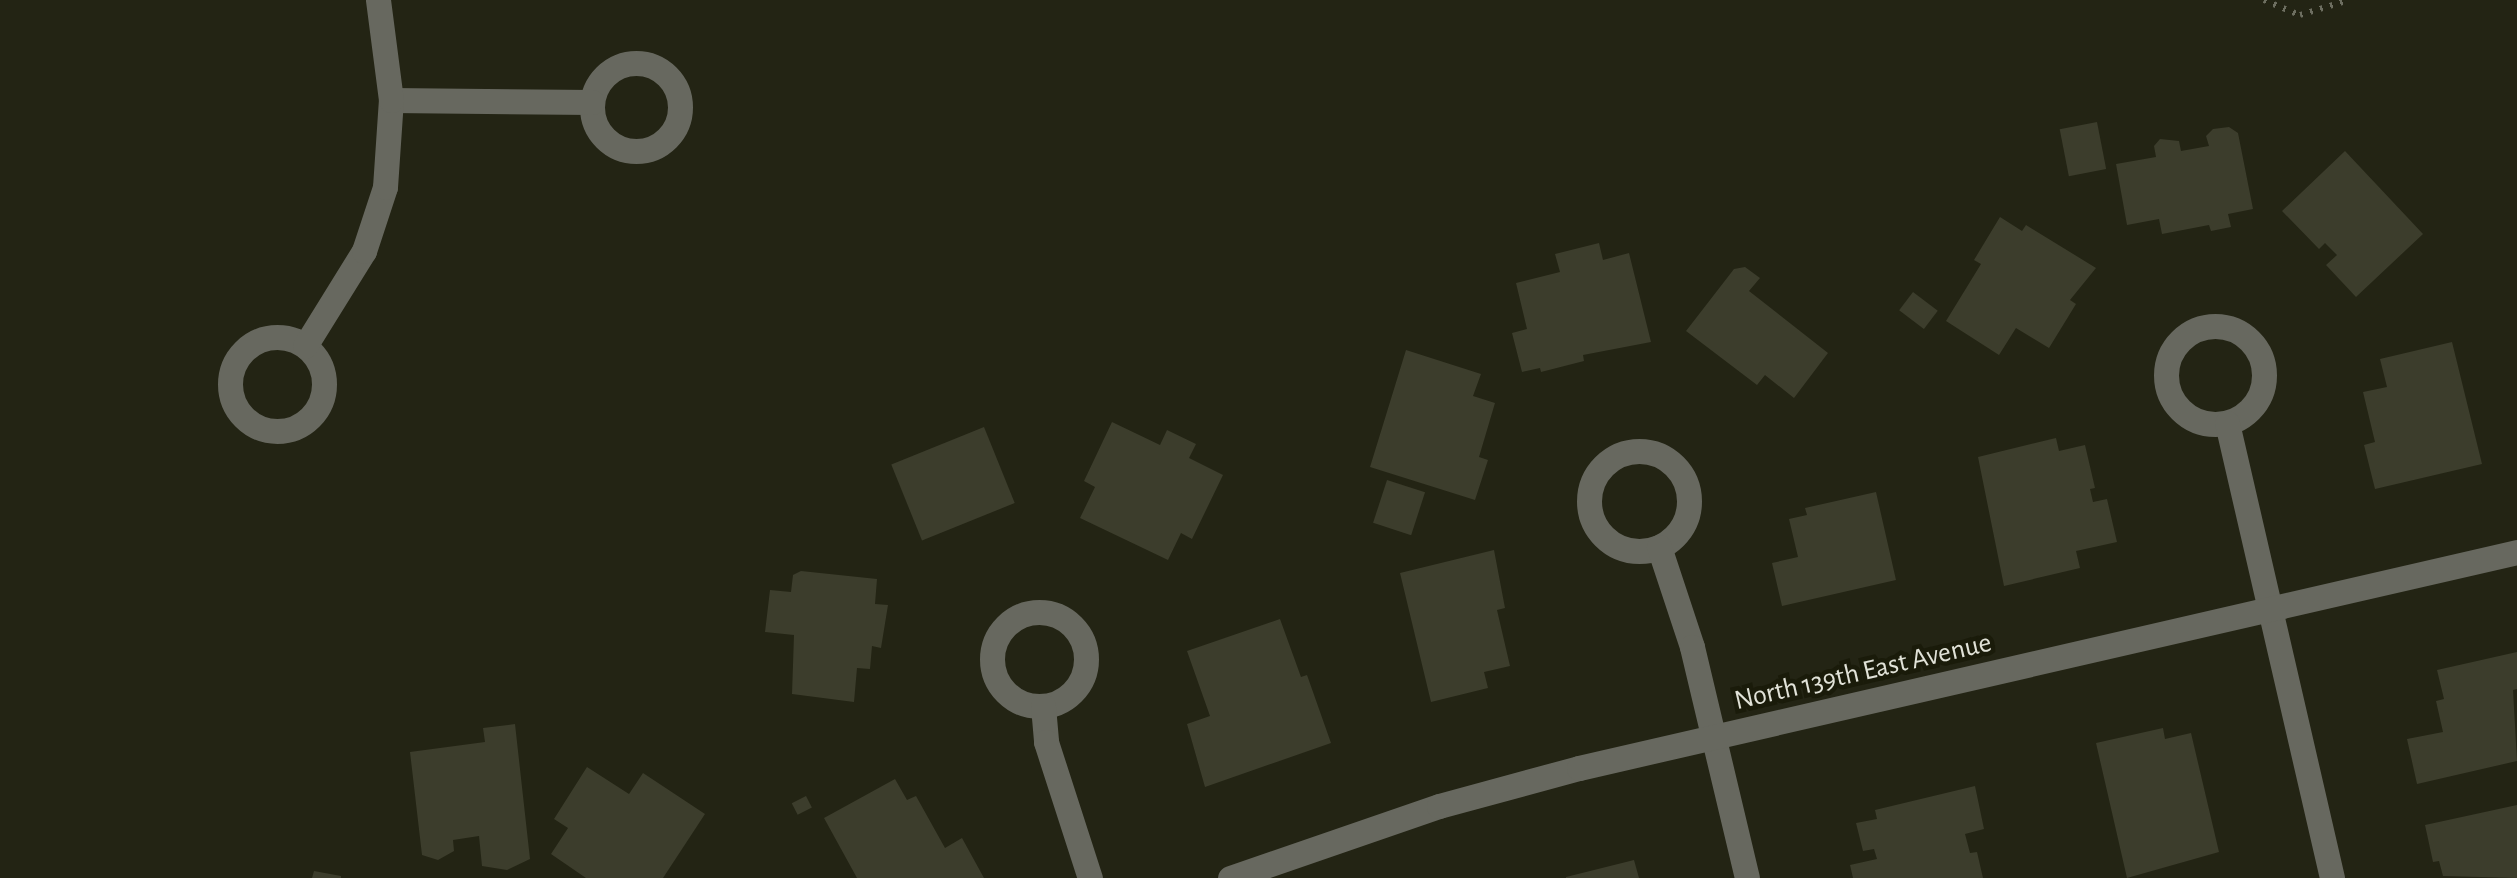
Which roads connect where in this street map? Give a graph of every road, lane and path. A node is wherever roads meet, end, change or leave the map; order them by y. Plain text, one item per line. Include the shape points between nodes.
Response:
1 (378, 0) edge
2 (2264, 0) edge
3 (2349, 0) edge
4 (391, 100) junction
5 (592, 102) dead end
6 (305, 346) dead end
7 (2227, 423) dead end
8 (1660, 547) junction
9 (2517, 552) edge
10 (2271, 610) junction
11 (1043, 706) dead end
12 (1713, 737) junction
13 (1090, 878) edge
14 (1230, 878) edge
15 (1747, 878) edge
16 (2332, 878) edge

1 - 4 street
2 - 3 path via 2300,15
4 - 5 street
4 - 6 street via 384,186 364,252
7 - 10 street
8 - 8 street via 1685,520 1685,483 1671,462 1654,453 1617,456 1592,482 1592,519 1606,540 1623,548
8 - 12 street
9 - 10 street, North 139th East Avenue
10 - 12 street, North 139th East Avenue
10 - 16 street
11 - 13 street via 1046,742
12 - 14 street, North 139th East Avenue via 1439,806
12 - 15 street

